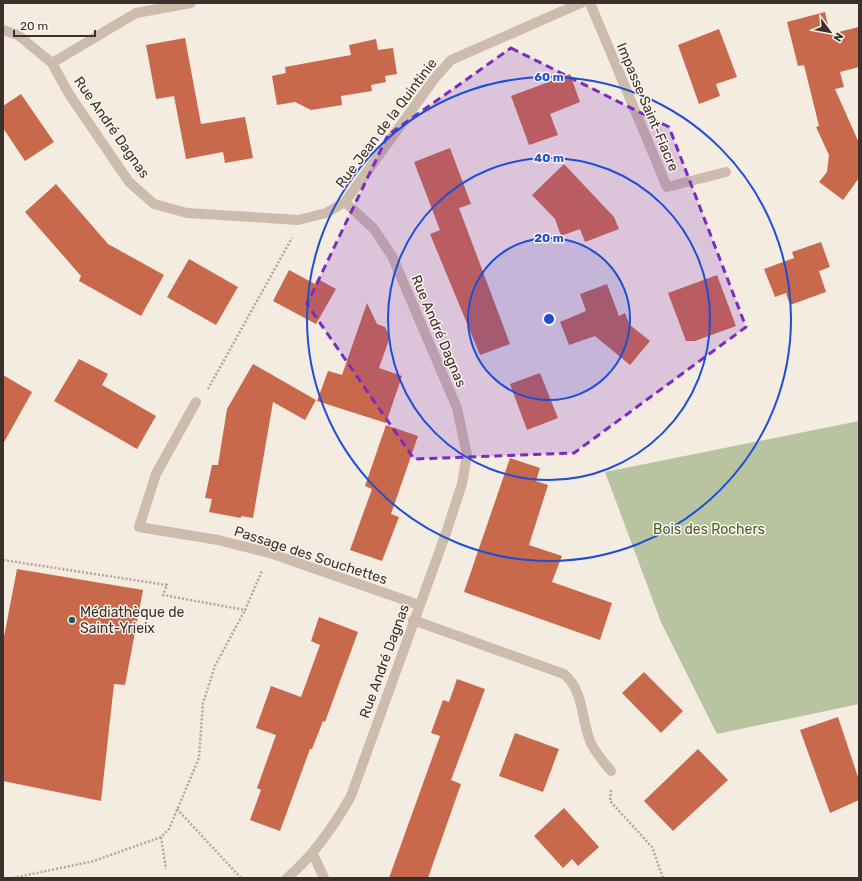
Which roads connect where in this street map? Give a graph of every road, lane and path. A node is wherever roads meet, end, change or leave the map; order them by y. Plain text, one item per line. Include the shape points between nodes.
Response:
1 (191, 3) edge
2 (581, 3) edge
3 (590, 3) edge
4 (3, 30) edge
5 (52, 63) junction
6 (726, 172) dead end
7 (345, 202) junction
8 (298, 220) junction
9 (196, 402) joint
10 (270, 553) junction
11 (3, 560) edge
12 (419, 605) junction
13 (245, 610) junction
14 (413, 620) junction
15 (612, 771) joint
16 (177, 810) junction
17 (161, 837) junction
18 (312, 854) junction
19 (166, 869) dead end
20 (14, 878) edge
21 (242, 878) edge
22 (286, 878) edge
23 (324, 878) edge
24 (663, 878) edge

1 - 5 street via 136,13
2 - 7 street, Rue Jean de la Quintinie via 451,60 435,78
3 - 6 street, Impasse Saint-Fiacre via 666,187
4 - 5 street, Rue André Dagnas via 18,35
5 - 8 street, Rue André Dagnas via 69,94 129,182 154,204 187,213
7 - 8 street, Rue André Dagnas via 326,213
7 - 12 street, Rue André Dagnas via 374,229 392,256 457,408 467,455 462,484
8 - 9 path via 291,241 206,391
9 - 10 street, Passage des Souchettes via 156,474 139,527 218,540
10 - 12 street, Passage des Souchettes
10 - 13 path
11 - 13 path via 166,585 164,595
12 - 14 street, Rue André Dagnas
13 - 16 path via 215,666 203,703 198,758
14 - 15 street via 564,674 572,680 578,692 590,741 599,757
14 - 18 street, Rue André Dagnas via 351,796 334,826
15 - 24 path via 610,802 652,847
16 - 17 path via 169,830
16 - 21 path
17 - 19 path
17 - 20 path via 94,861
18 - 22 street, Rue André Dagnas
18 - 23 street

